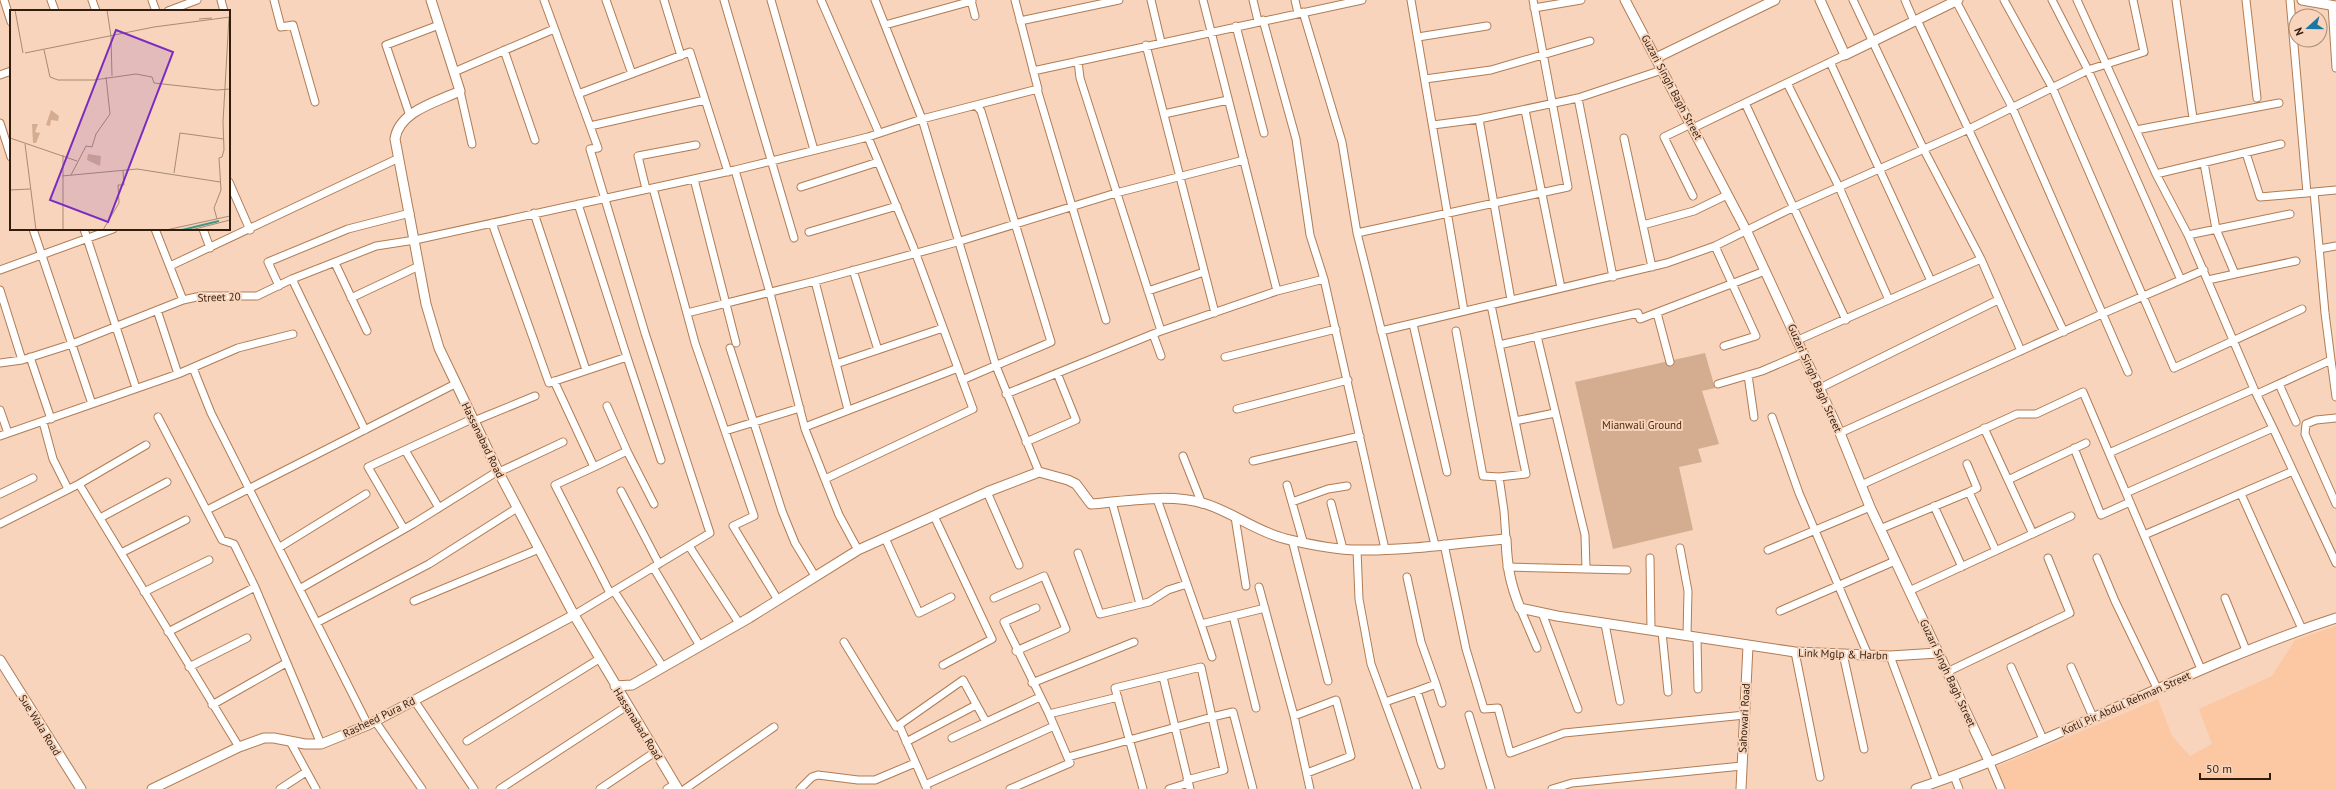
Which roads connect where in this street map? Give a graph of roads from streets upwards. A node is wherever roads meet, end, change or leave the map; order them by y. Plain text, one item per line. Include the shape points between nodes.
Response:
1 (51, 0) edge
2 (92, 0) edge
3 (152, 0) edge
4 (197, 0) edge
5 (221, 0) edge
6 (274, 0) edge
7 (431, 0) edge
8 (544, 0) edge
9 (606, 0) edge
10 (664, 0) edge
11 (724, 0) edge
12 (770, 0) edge
13 (821, 0) edge
14 (875, 0) edge
15 (1015, 0) edge
16 (1119, 0) edge
17 (1151, 0) edge
18 (1203, 0) edge
19 (1253, 0) edge
20 (1295, 0) edge
21 (1362, 0) edge
22 (1411, 0) edge
23 (1533, 0) edge
24 (1581, 0) edge
25 (1625, 0) edge
26 (1775, 0) edge
27 (1820, 0) edge
28 (1853, 0) edge
29 (1905, 0) edge
30 (1957, 0) edge
31 (2004, 0) edge
32 (2052, 0) edge
33 (2077, 0) edge
34 (2133, 0) edge
35 (2176, 0) edge
36 (2246, 0) edge
37 (2290, 0) edge
38 (2302, 0) edge
39 (4, 1) edge
40 (971, 1) edge
41 (1341, 2) edge
42 (2331, 4) edge
43 (1534, 8) junction
44 (55, 10) edge
45 (96, 10) edge
46 (156, 10) edge
47 (171, 10) edge
48 (224, 10) edge
49 (1300, 13) junction
50 (975, 16) dead end
51 (10, 19) edge
52 (1020, 21) junction
53 (1260, 21) junction
54 (1916, 21) junction
55 (439, 25) junction
56 (885, 25) junction
57 (1236, 26) junction
58 (1487, 26) dead end
59 (554, 29) junction
60 (1210, 32) junction
61 (1418, 38) junction
62 (1590, 40) dead end
63 (1161, 42) junction
64 (1872, 42) junction
65 (1146, 45) junction
66 (504, 50) junction
67 (1845, 55) junction
68 (681, 56) junction
69 (1543, 56) junction
70 (1656, 58) junction
71 (1078, 61) junction
72 (1830, 62) junction
73 (2107, 63) junction
74 (2336, 68) edge
75 (1662, 70) junction
76 (2088, 70) junction
77 (10, 71) edge
78 (1034, 71) junction
79 (454, 72) junction
80 (632, 74) junction
81 (0, 75) edge
82 (1425, 79) junction
83 (1787, 83) junction
84 (1037, 89) junction
85 (2053, 89) junction
86 (460, 91) junction
87 (578, 94) junction
88 (1578, 98) junction
89 (2257, 98) dead end
90 (705, 100) junction
91 (1228, 100) junction
92 (315, 102) dead end
93 (1745, 103) junction
94 (2279, 103) dead end
95 (976, 105) junction
96 (1551, 105) junction
97 (2012, 108) junction
98 (1525, 110) junction
99 (1164, 114) junction
100 (410, 116) junction
101 (2193, 118) junction
102 (922, 119) junction
103 (1479, 119) junction
104 (0, 123) edge
105 (1433, 125) junction
106 (590, 126) junction
107 (1692, 126) junction
108 (1969, 129) junction
109 (2136, 130) junction
110 (879, 133) junction
111 (1264, 133) dead end
112 (868, 137) junction
113 (1624, 138) dead end
114 (535, 140) dead end
115 (472, 144) dead end
116 (2281, 144) dead end
117 (6, 145) edge
118 (696, 145) dead end
119 (814, 150) junction
120 (1924, 150) junction
121 (2246, 153) junction
122 (10, 155) edge
123 (399, 158) junction
124 (1244, 160) junction
125 (771, 161) junction
126 (878, 162) junction
127 (2204, 163) junction
128 (1879, 169) junction
129 (731, 171) junction
130 (2156, 174) junction
131 (1180, 177) junction
132 (694, 179) junction
133 (230, 184) edge
134 (801, 187) dead end
135 (1838, 187) junction
136 (650, 188) junction
137 (2336, 190) edge
138 (1116, 192) junction
139 (1542, 192) junction
140 (2310, 192) junction
141 (1727, 195) junction
142 (1693, 196) dead end
143 (606, 198) junction
144 (1494, 202) junction
145 (578, 204) junction
146 (897, 206) junction
147 (1073, 206) junction
148 (1794, 207) junction
149 (1448, 212) junction
150 (410, 213) junction
151 (534, 213) junction
152 (2290, 214) dead end
153 (492, 223) junction
154 (1015, 224) junction
155 (1643, 225) junction
156 (2216, 229) junction
157 (33, 230) edge
158 (84, 230) edge
159 (110, 230) edge
160 (156, 230) edge
161 (202, 230) edge
162 (250, 230) junction
163 (809, 232) dead end
164 (1747, 232) junction
165 (1357, 233) junction
166 (2188, 235) junction
167 (794, 238) dead end
168 (87, 239) junction
169 (415, 240) junction
170 (957, 242) junction
171 (1715, 246) junction
172 (2336, 246) edge
173 (210, 248) junction
174 (2319, 249) junction
175 (916, 252) junction
176 (41, 255) junction
177 (1981, 259) junction
178 (2296, 261) dead end
179 (335, 264) junction
180 (170, 266) junction
181 (420, 266) junction
182 (1652, 266) junction
183 (0, 270) edge
184 (852, 270) junction
185 (2204, 270) junction
186 (1765, 271) junction
187 (1201, 272) dead end
188 (2235, 274) junction
189 (1613, 277) junction
190 (1324, 278) junction
191 (292, 279) junction
192 (2181, 280) junction
193 (2208, 280) junction
194 (815, 281) junction
195 (1931, 281) junction
196 (1733, 285) junction
197 (279, 286) junction
198 (1561, 288) junction
199 (0, 290) edge
200 (1148, 291) junction
201 (1277, 291) junction
202 (770, 293) junction
203 (2143, 296) junction
204 (351, 298) junction
205 (183, 300) junction
206 (1511, 300) junction
207 (1889, 300) junction
208 (1998, 300) junction
209 (726, 303) junction
210 (1491, 305) junction
211 (2302, 309) dead end
212 (157, 310) junction
213 (1464, 311) junction
214 (687, 313) junction
215 (1215, 313) junction
216 (1657, 313) junction
217 (2104, 313) junction
218 (1106, 320) dead end
219 (1846, 320) junction
220 (1413, 324) junction
221 (116, 326) junction
222 (943, 328) junction
223 (1336, 329) junction
224 (1456, 330) dead end
225 (367, 331) dead end
226 (1161, 331) junction
227 (1382, 331) junction
228 (2064, 332) junction
229 (293, 334) dead end
230 (1153, 334) junction
231 (1537, 336) junction
232 (1798, 340) junction
233 (2232, 341) junction
234 (736, 343) dead end
235 (72, 344) junction
236 (1499, 345) junction
237 (1724, 346) dead end
238 (730, 348) dead end
239 (878, 350) junction
240 (2021, 351) junction
241 (1804, 353) junction
242 (1161, 356) dead end
243 (627, 357) junction
244 (1225, 357) dead end
245 (30, 358) junction
246 (22, 360) junction
247 (2331, 360) junction
248 (1670, 362) dead end
249 (0, 363) edge
250 (836, 364) junction
251 (996, 366) junction
252 (193, 368) junction
253 (958, 368) junction
254 (586, 370) junction
255 (2128, 372) dead end
256 (1057, 373) junction
257 (178, 374) junction
258 (1748, 375) junction
259 (962, 380) junction
260 (1348, 380) junction
261 (554, 381) junction
262 (456, 384) junction
263 (1718, 384) dead end
264 (2279, 384) junction
265 (136, 388) junction
266 (1820, 388) junction
267 (2255, 392) junction
268 (1006, 394) junction
269 (535, 396) dead end
270 (2336, 397) edge
271 (92, 404) junction
272 (607, 406) dead end
273 (800, 408) junction
274 (1237, 409) dead end
275 (0, 410) edge
276 (848, 410) junction
277 (1555, 413) junction
278 (158, 417) dead end
279 (1754, 417) dead end
280 (1772, 417) dead end
281 (2336, 418) edge
282 (51, 419) junction
283 (473, 420) junction
284 (1515, 421) junction
285 (42, 422) junction
286 (753, 422) junction
287 (2296, 422) dead end
288 (804, 427) junction
289 (1984, 428) junction
290 (2273, 428) junction
291 (365, 430) junction
292 (725, 430) junction
293 (8, 433) junction
294 (1840, 433) junction
295 (0, 436) edge
296 (1360, 436) junction
297 (563, 442) dead end
298 (1026, 442) junction
299 (2086, 443) dead end
300 (146, 445) dead end
301 (2074, 448) junction
302 (405, 450) junction
303 (627, 451) junction
304 (2109, 453) junction
305 (1183, 456) dead end
306 (661, 460) dead end
307 (1253, 461) dead end
308 (1967, 464) dead end
309 (594, 467) junction
310 (498, 471) junction
311 (2293, 471) junction
312 (1039, 472) junction
313 (1447, 472) dead end
314 (1499, 477) junction
315 (33, 478) dead end
316 (825, 479) junction
317 (2008, 480) junction
318 (167, 482) dead end
319 (79, 484) junction
320 (1287, 485) dead end
321 (1861, 485) junction
322 (1347, 486) dead end
323 (250, 488) junction
324 (68, 489) junction
325 (622, 491) dead end
326 (987, 492) junction
327 (1969, 492) junction
328 (2126, 493) junction
329 (0, 494) edge
330 (366, 494) dead end
331 (2241, 494) junction
332 (1157, 499) junction
333 (1112, 502) junction
334 (1292, 502) junction
335 (2130, 502) junction
336 (1330, 503) dead end
337 (654, 504) dead end
338 (1202, 504) junction
339 (2336, 504) edge
340 (1934, 506) junction
341 (1870, 507) junction
342 (439, 508) junction
343 (518, 508) junction
344 (207, 510) junction
345 (934, 516) junction
346 (2071, 516) dead end
347 (1235, 517) junction
348 (100, 518) junction
349 (186, 520) dead end
350 (0, 524) edge
351 (1880, 528) junction
352 (404, 529) junction
353 (1816, 530) junction
354 (2032, 534) junction
355 (2144, 535) junction
356 (885, 538) junction
357 (1506, 539) junction
358 (1292, 540) junction
359 (1303, 541) junction
360 (1440, 545) junction
361 (689, 546) junction
362 (280, 547) junction
363 (1680, 548) dead end
364 (539, 549) junction
365 (1344, 549) junction
366 (1385, 549) junction
367 (858, 550) junction
368 (1357, 550) junction
369 (1768, 550) dead end
370 (1996, 551) junction
371 (121, 553) junction
372 (1078, 553) dead end
373 (1650, 558) dead end
374 (2048, 558) dead end
375 (2097, 558) dead end
376 (209, 560) dead end
377 (1895, 561) junction
378 (2336, 563) edge
379 (1019, 565) dead end
380 (656, 566) junction
381 (1507, 567) junction
382 (1962, 567) junction
383 (1586, 569) junction
384 (1627, 570) dead end
385 (815, 576) junction
386 (1407, 577) dead end
387 (1187, 584) junction
388 (1839, 585) junction
389 (1246, 586) dead end
390 (255, 587) junction
391 (1260, 587) dead end
392 (301, 588) junction
393 (1909, 591) junction
394 (144, 592) junction
395 (612, 592) junction
396 (951, 597) dead end
397 (994, 598) dead end
398 (2225, 598) dead end
399 (778, 600) junction
400 (414, 602) dead end
401 (1140, 604) junction
402 (1036, 608) dead end
403 (1265, 608) junction
404 (1520, 608) junction
405 (1780, 611) dead end
406 (1542, 613) junction
407 (574, 615) junction
408 (1233, 616) junction
409 (2336, 618) edge
410 (318, 622) junction
411 (740, 623) junction
412 (1201, 624) junction
413 (1605, 624) junction
414 (2302, 629) junction
415 (1651, 630) junction
416 (168, 632) junction
417 (1662, 632) junction
418 (1686, 636) junction
419 (247, 638) dead end
420 (1697, 638) junction
421 (844, 642) dead end
422 (1134, 642) dead end
423 (700, 646) junction
424 (1748, 646) junction
425 (1537, 648) dead end
426 (2246, 650) junction
427 (1016, 651) junction
428 (1795, 652) junction
429 (1938, 653) junction
430 (1843, 654) junction
431 (1868, 655) junction
432 (1890, 656) junction
433 (1212, 657) dead end
434 (599, 659) junction
435 (0, 660) edge
436 (286, 663) junction
437 (943, 665) dead end
438 (190, 667) junction
439 (663, 667) junction
440 (2011, 667) dead end
441 (2071, 667) dead end
442 (2201, 669) junction
443 (1947, 672) junction
444 (1163, 677) junction
445 (1328, 681) dead end
446 (1032, 683) junction
447 (1436, 684) junction
448 (615, 686) junction
449 (2157, 688) junction
450 (1698, 689) dead end
451 (1417, 691) junction
452 (1668, 692) dead end
453 (1040, 697) junction
454 (1118, 697) junction
455 (414, 700) junction
456 (1620, 701) dead end
457 (1385, 702) junction
458 (1442, 703) dead end
459 (212, 705) junction
460 (976, 705) junction
461 (627, 706) junction
462 (1256, 708) dead end
463 (1578, 709) dead end
464 (1048, 714) junction
465 (1745, 715) junction
466 (1294, 716) junction
467 (1469, 716) dead end
468 (1212, 717) junction
469 (2093, 717) junction
470 (986, 722) junction
471 (372, 723) junction
472 (899, 725) junction
473 (1054, 726) junction
474 (774, 727) dead end
475 (1175, 727) junction
476 (952, 738) dead end
477 (1130, 740) junction
478 (2043, 740) junction
479 (467, 741) dead end
480 (906, 742) junction
481 (291, 743) junction
482 (321, 744) junction
483 (239, 747) junction
484 (1864, 749) dead end
485 (656, 752) junction
486 (1068, 756) junction
487 (915, 763) junction
488 (1990, 763) junction
489 (1441, 765) dead end
490 (1742, 766) junction
491 (306, 772) junction
492 (1307, 773) junction
493 (1954, 776) junction
494 (1820, 777) dead end
495 (1936, 782) junction
496 (1188, 784) edge
497 (677, 786) edge
498 (926, 787) edge
499 (81, 789) edge
500 (152, 789) edge
501 (280, 789) edge
502 (316, 789) edge
503 (422, 789) edge
504 (474, 789) edge
505 (500, 789) edge
506 (600, 789) edge
507 (667, 789) edge
508 (685, 789) edge
509 (800, 789) edge
510 (1010, 789) edge
511 (1143, 789) edge
512 (1169, 789) edge
513 (1254, 789) edge
514 (1310, 789) edge
515 (1417, 789) edge
516 (1491, 789) edge
517 (1555, 789) edge
518 (1741, 789) edge
519 (1916, 789) edge
520 (1959, 789) edge
521 (2001, 789) edge

1 - 44 street
2 - 45 street
3 - 46 street
4 - 47 street
5 - 48 street
6 - 92 street via 281,27 293,25
7 - 55 street
8 - 59 street
9 - 80 street
10 - 68 street
11 - 125 street
12 - 119 street
13 - 110 street
14 - 56 street
15 - 52 street
16 - 52 street
17 - 63 street
18 - 60 street
19 - 53 street
20 - 49 street
21 - 41 street
22 - 61 street
23 - 43 street
24 - 43 street
25 - 70 street, Guzari Singh Bagh Street
26 - 70 street
27 - 67 street
28 - 64 street
29 - 54 street
30 - 54 street
30 - 97 street
31 - 85 street
32 - 76 street
33 - 73 street
34 - 73 street via 2144,52
35 - 101 street
36 - 89 street
37 - 140 street
38 - 42 street
39 - 51 street
40 - 50 street
40 - 56 street
41 - 49 street
42 - 74 street
43 - 69 street
49 - 53 street
49 - 165 street via 1342,142
52 - 78 street
53 - 57 street
53 - 190 street via 1296,139 1310,235
54 - 64 street
54 - 108 street
55 - 79 street
55 - 100 street via 386,45
56 - 102 street
57 - 60 street
57 - 111 street
58 - 61 street
59 - 66 street
59 - 87 street
60 - 63 street
60 - 91 street
61 - 82 street
62 - 69 street
63 - 65 street
64 - 67 street
64 - 120 street
65 - 71 street
65 - 99 street
66 - 79 street
66 - 114 street
67 - 72 street
68 - 80 street
68 - 90 street via 690,52
69 - 82 street via 1491,70
69 - 96 street
70 - 75 street, Guzari Singh Bagh Street
71 - 78 street
71 - 138 street via 1080,78
72 - 83 street
72 - 128 street
73 - 76 street
73 - 109 street
75 - 88 street
75 - 107 street, Guzari Singh Bagh Street
76 - 85 street
76 - 192 street
77 - 81 street
78 - 84 street
79 - 86 street
80 - 87 street
82 - 105 street
83 - 93 street
83 - 135 street
84 - 95 street, Street 20
84 - 147 street
85 - 97 street
85 - 203 street
86 - 100 street, Hassanabad Road
86 - 115 street
87 - 106 street
88 - 96 street
88 - 189 street
90 - 106 street
90 - 129 street
91 - 99 street
91 - 124 street
93 - 107 street
93 - 148 street
94 - 101 street
95 - 102 street, Street 20
95 - 154 street via 981,112
96 - 98 street
96 - 139 street via 1568,187
97 - 108 street
97 - 217 street
98 - 103 street
98 - 139 street
99 - 131 street
100 - 123 street, Hassanabad Road via 401,122 396,130
101 - 109 street
102 - 110 street, Street 20
102 - 170 street
103 - 105 street
103 - 144 street
104 - 117 street
105 - 149 street
106 - 143 street via 598,148 590,149
107 - 141 street, Guzari Singh Bagh Street
107 - 142 street via 1664,137
108 - 120 street
108 - 228 street
109 - 130 street
110 - 112 street, Street 20
112 - 119 street, Street 20
112 - 126 street
113 - 155 street
116 - 121 street
117 - 122 street
118 - 136 street via 638,156
119 - 125 street, Street 20
120 - 128 street
120 - 177 street
121 - 127 street
121 - 140 street via 2260,197
123 - 150 street, Hassanabad Road
123 - 162 street
124 - 131 street
124 - 201 street
125 - 129 street, Street 20
125 - 167 street
126 - 134 street
126 - 146 street
127 - 130 street
127 - 156 street
128 - 135 street
128 - 195 street
129 - 132 street, Street 20
129 - 202 street
130 - 166 street
131 - 138 street
131 - 215 street
132 - 136 street, Street 20
132 - 209 street
133 - 162 street
135 - 148 street
135 - 207 street
136 - 143 street, Street 20
136 - 214 street
137 - 140 street
138 - 147 street
138 - 200 street
139 - 144 street
139 - 198 street
140 - 174 street
141 - 155 street via 1694,211
141 - 164 street, Guzari Singh Bagh Street
143 - 145 street, Street 20
143 - 361 street via 645,333 710,533
144 - 149 street
144 - 206 street
145 - 151 street, Street 20
145 - 243 street
146 - 163 street
146 - 175 street
147 - 154 street
147 - 218 street
148 - 164 street
148 - 219 street
149 - 165 street
149 - 213 street
150 - 169 street, Hassanabad Road
150 - 197 street via 348,229 268,262
151 - 153 street, Street 20
151 - 254 street
152 - 156 street
153 - 169 street, Street 20
153 - 261 street via 549,382
154 - 170 street
154 - 251 street via 1051,342
155 - 182 street
156 - 166 street
156 - 188 street
157 - 176 street
158 - 168 street
159 - 168 street
160 - 180 street
161 - 173 street
162 - 173 street
164 - 171 street
164 - 186 street, Guzari Singh Bagh Street
165 - 227 street
166 - 185 street
168 - 176 street
168 - 221 street
169 - 179 street, Street 20 via 376,246
169 - 181 street, Hassanabad Road
170 - 175 street
170 - 251 street
171 - 182 street
171 - 196 street
172 - 174 street
173 - 180 street
174 - 247 street
175 - 184 street
175 - 222 street
176 - 183 street
176 - 235 street
177 - 195 street
177 - 208 street
178 - 188 street
179 - 191 street, Street 20
179 - 204 street
180 - 205 street
181 - 204 street
181 - 262 street, Hassanabad Road via 426,304 439,348
182 - 189 street
184 - 194 street
184 - 239 street
185 - 192 street
185 - 193 street
186 - 196 street
186 - 232 street, Guzari Singh Bagh Street
187 - 200 street
188 - 193 street
189 - 198 street
190 - 201 street
190 - 223 street
191 - 197 street, Street 20
191 - 291 street
192 - 203 street
193 - 233 street
194 - 202 street
194 - 250 street
195 - 207 street
196 - 216 street
196 - 237 street via 1756,336
197 - 205 street, Street 20 via 257,296 201,296
198 - 206 street
199 - 246 street
200 - 226 street
201 - 215 street
202 - 209 street
202 - 273 street
203 - 217 street
203 - 233 street via 2174,368
204 - 225 street
205 - 212 street, Street 20
206 - 210 street
207 - 219 street
208 - 240 street
208 - 266 street
209 - 214 street
209 - 234 street
210 - 213 street
210 - 236 street
211 - 233 street
212 - 221 street, Street 20
212 - 257 street
213 - 220 street
214 - 292 street
215 - 226 street
216 - 231 street via 1640,320 1638,313
216 - 248 street
217 - 228 street
217 - 255 street
219 - 232 street
220 - 227 street
220 - 313 street
221 - 235 street, Street 20
221 - 265 street
222 - 239 street
222 - 253 street
223 - 244 street
223 - 260 street
224 - 314 street via 1483,476
226 - 230 street
227 - 360 street
228 - 240 street
229 - 252 street via 238,348
230 - 242 street
230 - 256 street
231 - 236 street
231 - 277 street
232 - 241 street, Guzari Singh Bagh Street
233 - 267 street
235 - 245 street, Street 20
235 - 271 street
236 - 284 street
238 - 286 street
239 - 250 street
240 - 294 street
241 - 258 street
241 - 266 street, Guzari Singh Bagh Street
243 - 254 street
243 - 306 street
245 - 246 street, Street 20
245 - 282 street
246 - 249 street, Street 20
247 - 264 street
247 - 270 street
250 - 276 street
251 - 259 street
251 - 268 street
252 - 257 street
252 - 323 street via 211,413
253 - 259 street
253 - 276 street
254 - 261 street
256 - 268 street
256 - 298 street via 1076,420
257 - 265 street
258 - 263 street
258 - 279 street
259 - 316 street via 973,409
260 - 274 street
260 - 296 street
261 - 309 street
262 - 283 street, Hassanabad Road
262 - 291 street
264 - 267 street
264 - 287 street
265 - 271 street
266 - 294 street, Guzari Singh Bagh Street
267 - 290 street
267 - 304 street
268 - 298 street
269 - 283 street
271 - 282 street
272 - 303 street
273 - 286 street
273 - 288 street
275 - 293 street
276 - 288 street
277 - 284 street
277 - 383 street via 1585,535
278 - 344 street
280 - 353 street via 1799,493
281 - 339 street via 2306,424 2305,434
282 - 285 street
283 - 302 street
283 - 310 street, Hassanabad Road
284 - 314 street via 1526,474
285 - 293 street
285 - 324 street via 53,459
286 - 292 street
286 - 385 street via 782,511 795,543
288 - 316 street
289 - 304 street via 2016,414 2036,414 2083,392
289 - 317 street
289 - 321 street
290 - 311 street
290 - 328 street
291 - 323 street
292 - 399 street via 754,516 734,526
293 - 295 street
294 - 321 street, Guzari Singh Bagh Street
296 - 307 street
296 - 366 street
297 - 310 street
298 - 312 street
299 - 301 street
300 - 319 street
301 - 317 street
301 - 335 street via 2101,515
302 - 342 street
302 - 352 street via 368,467
303 - 309 street
303 - 337 street
304 - 328 street
305 - 338 street
308 - 327 street via 1978,488
309 - 395 street via 555,485
310 - 342 street
310 - 343 street, Hassanabad Road
311 - 331 street
311 - 378 street
312 - 326 street
312 - 333 street via 1076,484 1092,504
314 - 357 street
315 - 329 street
316 - 367 street via 839,515
317 - 354 street
318 - 348 street
319 - 324 street
319 - 348 street
320 - 334 street
321 - 341 street, Guzari Singh Bagh Street
322 - 334 street via 1328,489
323 - 344 street
323 - 362 street
324 - 350 street
325 - 380 street
326 - 345 street
326 - 379 street
327 - 340 street
327 - 370 street
328 - 335 street
330 - 362 street
331 - 355 street
331 - 414 street
332 - 333 street
332 - 338 street via 1177,499
332 - 387 street
333 - 401 street
334 - 359 street
335 - 355 street
336 - 365 street
338 - 347 street
340 - 351 street
340 - 382 street
341 - 351 street, Guzari Singh Bagh Street
341 - 353 street
342 - 352 street
343 - 364 street, Hassanabad Road
343 - 410 street via 429,564
344 - 390 street via 222,540 234,544
345 - 356 street
345 - 437 street via 992,639
346 - 354 street
347 - 358 street via 1257,529
347 - 389 street
348 - 371 street
349 - 371 street
351 - 377 street, Guzari Singh Bagh Street
352 - 392 street
353 - 369 street
353 - 388 street
354 - 370 street
355 - 442 street
356 - 367 street
356 - 396 street via 919,613
357 - 360 street
357 - 381 street
358 - 359 street
358 - 445 street
359 - 365 street
360 - 366 street
360 - 465 street via 1484,709 1498,708 1510,753 1564,733
361 - 380 street
361 - 411 street
362 - 392 street
363 - 418 street via 1688,590
364 - 400 street
364 - 407 street, Hassanabad Road
365 - 368 street
366 - 368 street
367 - 385 street
368 - 457 street via 1359,599 1371,664
370 - 382 street
371 - 394 street
372 - 401 street via 1100,614
373 - 415 street
374 - 443 street via 2070,613
375 - 449 street
376 - 394 street
377 - 388 street
377 - 393 street, Guzari Singh Bagh Street
380 - 395 street
380 - 423 street
381 - 383 street
381 - 404 street via 1511,587
382 - 393 street
383 - 384 street
385 - 399 street
386 - 447 street via 1421,642
387 - 401 street
387 - 412 street
388 - 405 street
388 - 431 street
390 - 416 street
390 - 436 street
391 - 403 street
392 - 410 street
393 - 429 street, Guzari Singh Bagh Street
394 - 416 street
395 - 407 street
395 - 439 street
397 - 427 street via 1044,576 1066,629
398 - 426 street
399 - 411 street
402 - 427 street via 1004,622
403 - 408 street
403 - 466 street
404 - 406 street, Link Mglp & Harbn
404 - 425 street
406 - 413 street, Link Mglp & Harbn
406 - 463 street
407 - 434 street, Hassanabad Road
407 - 455 street, Rasheed Pura Rd
408 - 412 street
408 - 462 street
409 - 414 street, Kotli Pir Abdul Rehman Street
410 - 471 street
411 - 423 street
412 - 433 street
413 - 415 street, Link Mglp & Harbn
413 - 456 street
414 - 426 street, Kotli Pir Abdul Rehman Street
415 - 417 street, Link Mglp & Harbn
416 - 438 street
417 - 418 street, Link Mglp & Harbn
417 - 452 street
418 - 420 street, Link Mglp & Harbn
419 - 438 street
420 - 424 street, Link Mglp & Harbn
420 - 450 street
421 - 472 street via 896,727
422 - 446 street
423 - 439 street
424 - 428 street, Link Mglp & Harbn
424 - 465 street, Sahowari Road
426 - 442 street, Kotli Pir Abdul Rehman Street
427 - 446 street
428 - 430 street, Link Mglp & Harbn
428 - 494 street
429 - 432 street, Link Mglp & Harbn
429 - 443 street, Guzari Singh Bagh Street
430 - 431 street, Link Mglp & Harbn
430 - 484 street
431 - 432 street, Link Mglp & Harbn
432 - 495 street
434 - 448 street, Hassanabad Road
434 - 479 street
435 - 499 street, Sue Wala Road
436 - 459 street
436 - 482 street
438 - 459 street
439 - 448 street via 632,685
440 - 478 street
441 - 469 street
442 - 449 street, Kotli Pir Abdul Rehman Street
443 - 488 street, Guzari Singh Bagh Street
444 - 454 street via 1115,688
444 - 468 street via 1201,667
444 - 475 street
446 - 453 street
447 - 451 street
447 - 458 street
448 - 461 street, Hassanabad Road
449 - 469 street, Kotli Pir Abdul Rehman Street
451 - 457 street
451 - 489 street
453 - 464 street
453 - 470 street
454 - 464 street
454 - 477 street
455 - 471 street, Rasheed Pura Rd
455 - 504 street
457 - 515 street
459 - 483 street
460 - 470 street
460 - 472 street via 963,680
460 - 480 street
461 - 485 street, Hassanabad Road
461 - 505 street
464 - 473 street
465 - 490 street, Sahowari Road
466 - 492 street
466 - 492 street via 1336,700 1351,756
467 - 516 street
468 - 475 street
468 - 496 street via 1224,770
468 - 513 street via 1233,712
469 - 478 street, Kotli Pir Abdul Rehman Street
470 - 476 street
471 - 482 street, Rasheed Pura Rd
471 - 503 street
472 - 480 street
473 - 486 street
473 - 498 street
474 - 508 street
475 - 477 street
475 - 496 street
477 - 486 street
477 - 511 street
478 - 488 street, Kotli Pir Abdul Rehman Street
480 - 487 street
481 - 482 street, Rasheed Pura Rd
481 - 483 street, Rasheed Pura Rd via 269,737
481 - 491 street
483 - 500 street, Rasheed Pura Rd
485 - 497 street, Hassanabad Road
485 - 506 street
486 - 510 street via 1070,763
487 - 498 street
487 - 509 street via 875,780 818,775 812,777
488 - 493 street, Kotli Pir Abdul Rehman Street
488 - 521 street
490 - 517 street via 1572,783
490 - 518 street, Sahowari Road
491 - 501 street
491 - 502 street
492 - 514 street
493 - 495 street, Kotli Pir Abdul Rehman Street
493 - 520 street
495 - 519 street, Kotli Pir Abdul Rehman Street
496 - 512 street
497 - 507 street

